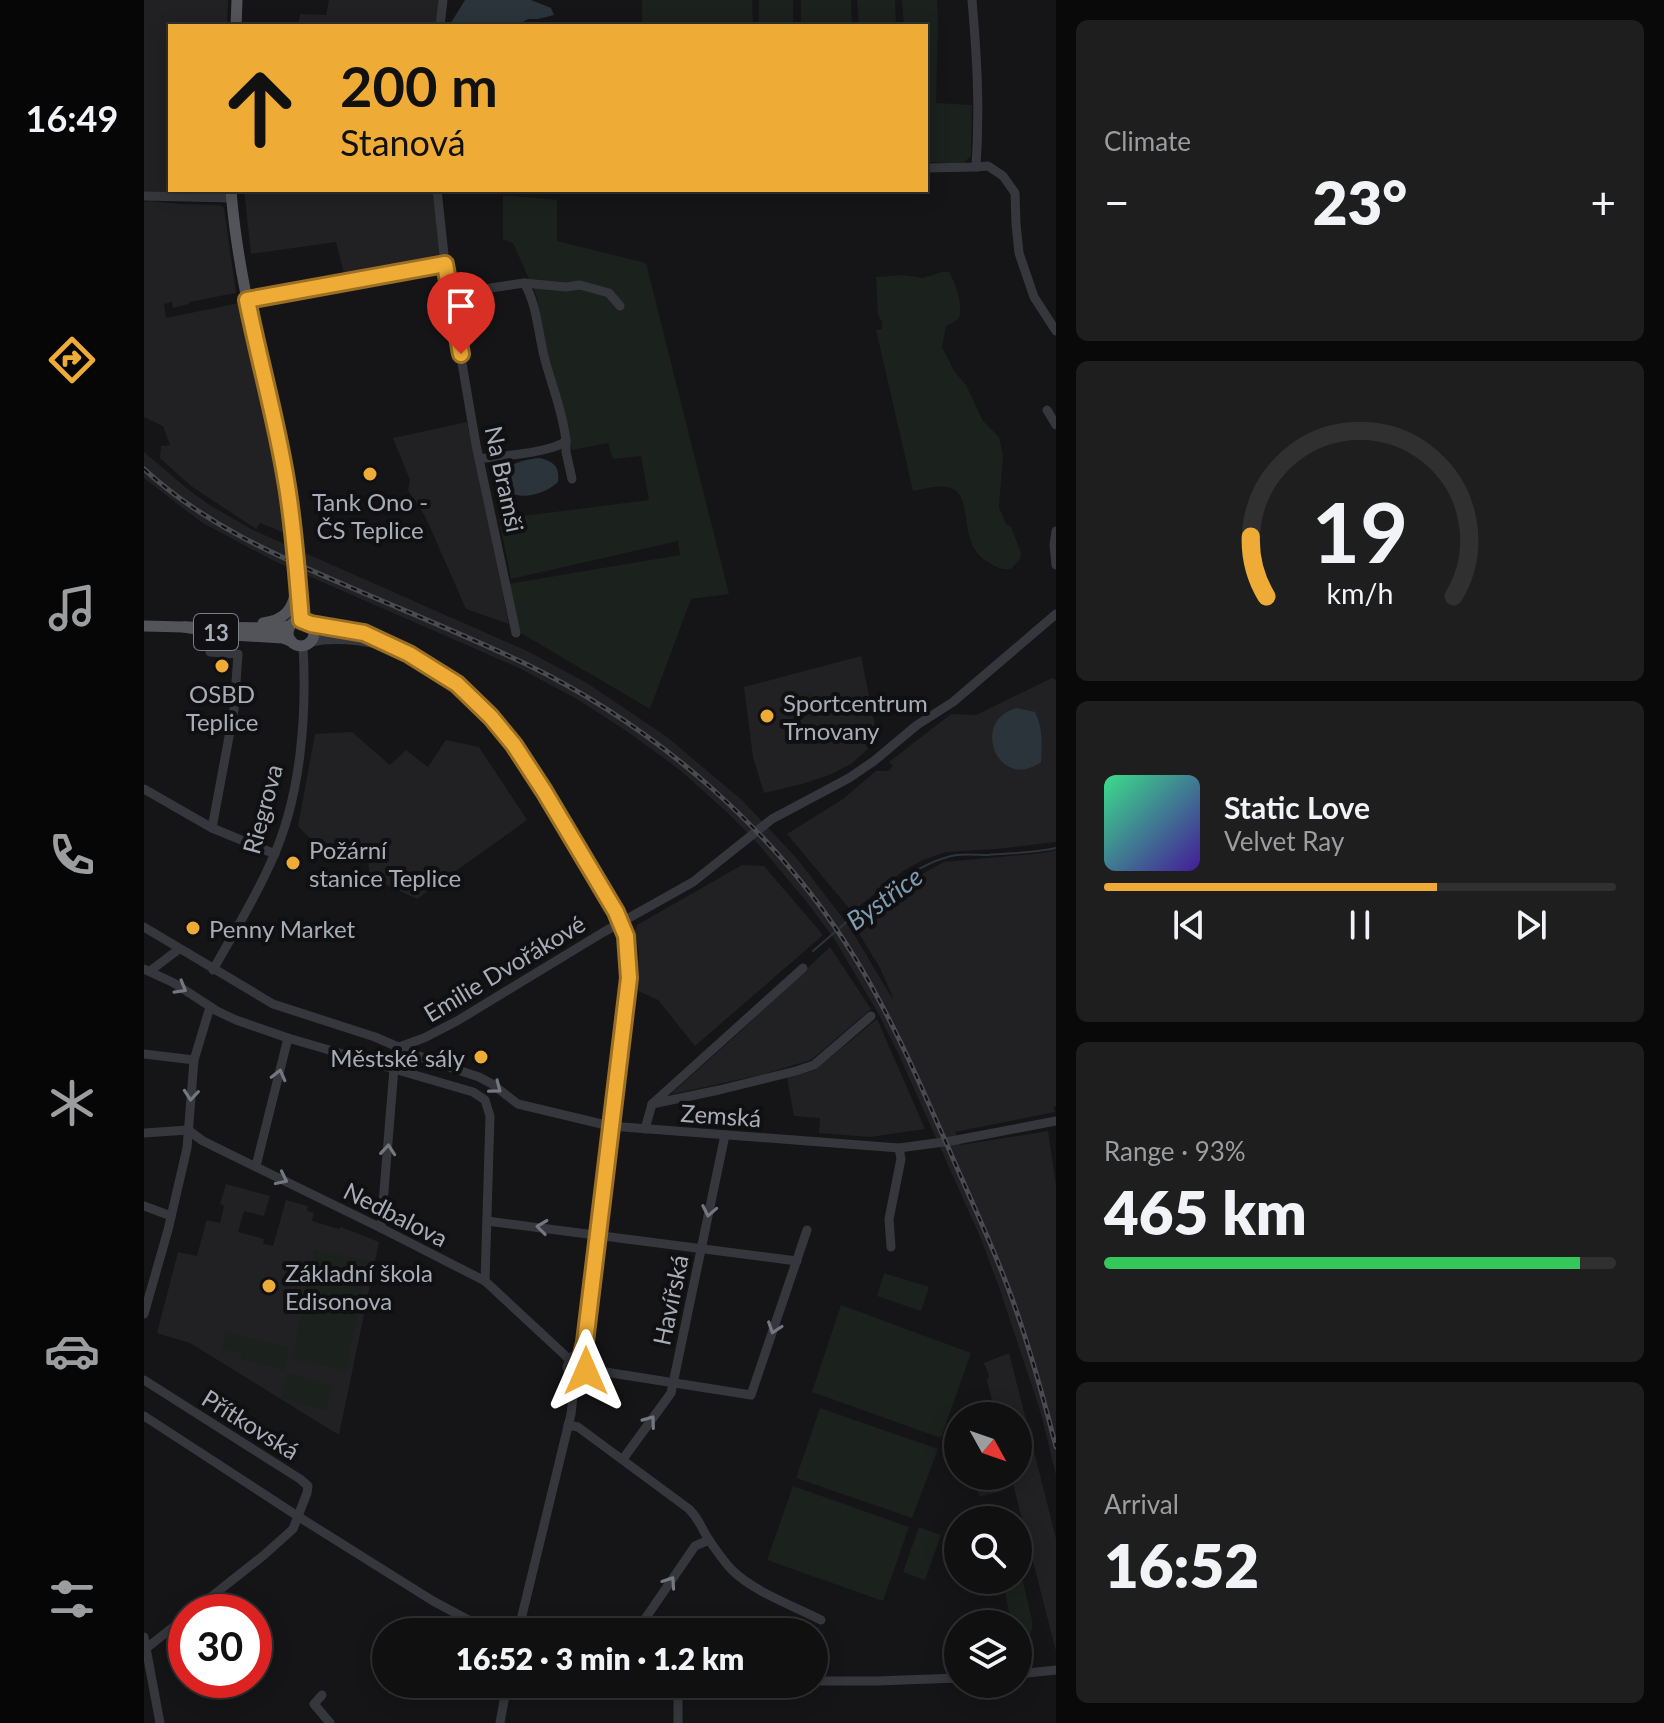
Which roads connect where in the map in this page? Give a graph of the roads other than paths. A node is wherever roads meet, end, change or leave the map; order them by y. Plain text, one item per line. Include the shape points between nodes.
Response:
1 (237, 0) edge
2 (443, 0) edge
3 (972, 0) edge
4 (236, 24) edge
5 (440, 24) edge
6 (976, 167) junction
7 (928, 168) edge
8 (437, 192) edge
9 (231, 194) edge
10 (144, 196) edge
11 (445, 264) junction
12 (524, 283) junction
13 (450, 294) junction
14 (247, 300) junction
15 (620, 306) dead end
16 (1056, 331) edge
17 (1047, 410) dead end
18 (1056, 425) edge
19 (566, 441) junction
20 (479, 459) junction
21 (572, 479) dead end
22 (1056, 531) edge
23 (1056, 565) edge
24 (298, 580) junction
25 (1056, 614) edge
26 (301, 623) junction
27 (144, 626) edge
28 (227, 626) junction
29 (184, 627) junction
30 (516, 633) dead end
31 (302, 643) junction
32 (396, 648) junction
33 (210, 652) dead end
34 (144, 789) edge
35 (212, 828) junction
36 (275, 854) junction
37 (622, 923) junction
38 (146, 928) edge
39 (179, 949) junction
40 (803, 968) dead end
41 (147, 970) edge
42 (213, 970) junction
43 (210, 1007) junction
44 (871, 1016) dead end
45 (288, 1038) junction
46 (399, 1047) junction
47 (144, 1054) edge
48 (194, 1060) junction
49 (394, 1068) junction
50 (652, 1104) junction
51 (1056, 1121) edge
52 (610, 1126) junction
53 (645, 1129) junction
54 (188, 1130) junction
55 (144, 1133) edge
56 (725, 1135) junction
57 (899, 1148) junction
58 (256, 1166) junction
59 (144, 1206) edge
60 (171, 1216) junction
61 (487, 1221) junction
62 (381, 1228) junction
63 (807, 1230) dead end
64 (598, 1234) junction
65 (891, 1247) dead end
66 (702, 1248) junction
67 (797, 1261) junction
68 (485, 1281) junction
69 (144, 1314) edge
70 (582, 1355) junction
71 (569, 1359) junction
72 (586, 1369) junction
73 (575, 1379) junction
74 (144, 1380) edge
75 (673, 1382) junction
76 (144, 1416) edge
77 (568, 1425) junction
78 (623, 1459) junction
79 (299, 1517) junction
80 (709, 1540) junction
81 (214, 1594) edge
82 (465, 1618) edge
83 (520, 1618) edge
84 (646, 1618) edge
85 (817, 1618) edge
86 (168, 1631) edge
87 (144, 1637) edge
88 (145, 1650) edge
89 (1056, 1670) edge
90 (1032, 1673) edge
91 (944, 1679) edge
92 (828, 1681) edge
93 (322, 1695) dead end
94 (504, 1698) edge
95 (678, 1698) edge
96 (160, 1723) edge
97 (330, 1723) edge
98 (500, 1723) edge
99 (678, 1723) edge

1 - 4 main road
2 - 5 street
3 - 6 street via 979,72
6 - 7 street
6 - 16 street via 988,166 1003,176 1015,193 1019,253 1034,297
8 - 11 street, Na Bramši
9 - 10 street
9 - 14 main road, 13
11 - 13 street, Na Bramši
11 - 14 street
12 - 13 street
12 - 15 street via 587,286 609,293
12 - 19 street
13 - 20 street, Na Bramši
14 - 24 main road, 13 via 287,481
17 - 18 street
19 - 20 street
19 - 21 street
20 - 30 street, Na Bramši
22 - 23 street
24 - 26 main road, 13
24 - 28 main road, 13 via 292,606 283,617
25 - 37 street, Emilie Dvořákové via 953,702 863,769 772,819 700,877
26 - 28 main road, 13
26 - 31 main road, 13 via 288,633
26 - 31 main road, 13 via 315,633
26 - 32 street via 364,633
27 - 29 main road, 13
28 - 29 main road, 13
29 - 31 main road, 13
31 - 32 street via 347,639
31 - 36 street, Riegrova via 304,717 293,795
32 - 37 street via 457,684 491,717 552,804
33 - 35 street via 238,654 234,710
34 - 35 street
35 - 36 street
36 - 42 street, Riegrova
37 - 46 street, Emilie Dvořákové via 457,1021
37 - 52 street via 629,978
38 - 39 street, Zemská
39 - 41 street
39 - 42 street, Zemská
40 - 50 street
41 -> 43 street
42 - 46 street, Zemská via 273,1004
43 - 45 street
43 - 48 street
44 - 50 street via 814,1065
45 - 49 street
58 -> 45 street
46 - 49 street
46 -> 52 street, Zemská via 484,1079 518,1104
47 - 48 street
48 -> 54 street
49 - 61 street via 473,1092 487,1103
62 -> 49 street
50 - 53 street
51 - 57 street, Zemská
52 - 53 street, Zemská
52 - 64 street
53 - 56 street, Zemská
54 - 55 street
54 - 58 street, Nedbalova
54 - 60 street
56 - 57 street, Zemská
56 -> 66 street, Havířská
57 - 65 street via 889,1219
58 -> 62 street, Nedbalova
59 - 60 street
60 - 69 street
64 -> 61 street
61 - 68 street
62 - 68 street, Nedbalova
63 - 67 street
64 - 66 street
64 - 70 street
66 - 67 street
66 - 75 street, Havířská
67 -> 75 street via 751,1395
68 - 71 street, Nedbalova
70 - 71 street
70 - 72 street
71 - 73 street via 567,1371
72 - 73 street
72 - 75 street
73 - 77 street
74 - 79 street, Přítkovská via 308,1486
78 -> 75 street, Havířská via 671,1393
76 - 79 street
77 - 78 street
77 - 83 street
78 - 80 street via 689,1509
79 - 81 street via 293,1529
79 - 82 street
84 -> 80 street via 695,1546
80 - 85 street via 745,1580
86 - 88 street
87 - 88 street
88 - 96 street
89 - 90 street
91 - 92 street
93 - 97 street via 314,1704
94 - 98 street
95 - 99 street

